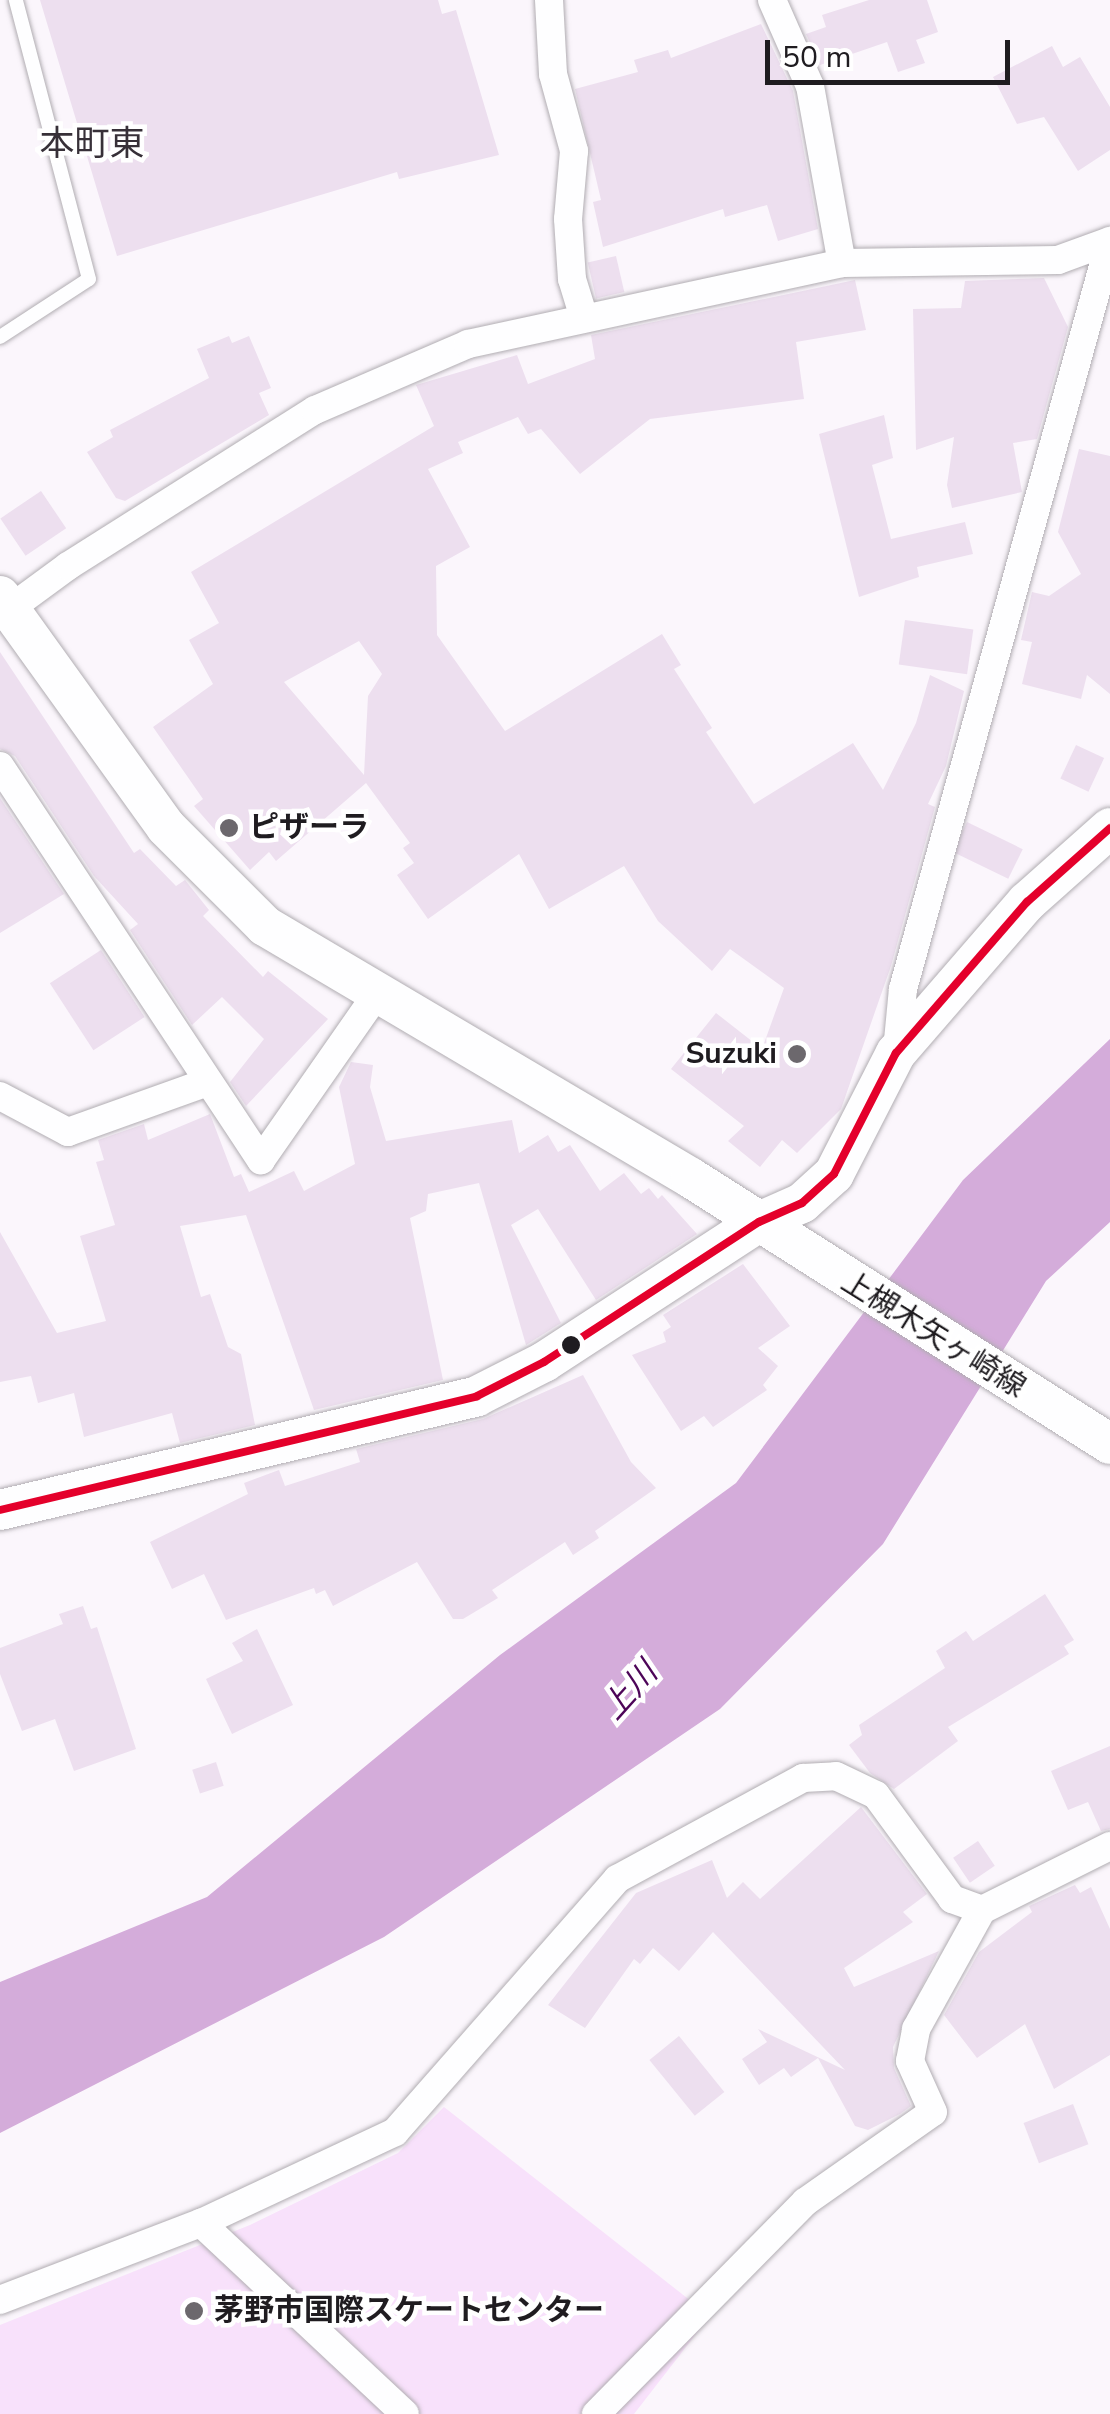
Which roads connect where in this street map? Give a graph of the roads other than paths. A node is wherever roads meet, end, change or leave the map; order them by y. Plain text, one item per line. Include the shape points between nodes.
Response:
1 (16, 0) edge
2 (549, 0) edge
3 (772, 0) edge
4 (842, 264) junction
5 (584, 318) junction
6 (0, 337) edge
7 (3, 607) edge
8 (0, 766) edge
9 (1110, 828) edge
10 (377, 994) junction
11 (896, 1053) junction
12 (208, 1082) junction
13 (0, 1096) edge
14 (759, 1222) junction
15 (1099, 1438) edge
16 (0, 1510) edge
17 (1110, 1846) edge
18 (982, 1910) junction
19 (201, 2223) junction
20 (0, 2300) edge
21 (404, 2414) edge
22 (596, 2414) edge

1 - 6 lane via 89,279
2 - 5 street via 552,74 574,151 569,234
3 - 4 street via 810,86
4 - 5 street
4 - 11 street via 1058,260 1110,241 903,989
5 - 7 street via 468,344 315,410
7 - 10 main road, 上槻木矢ヶ崎線 via 166,827 264,926
8 - 12 street
9 - 11 main road via 1027,902
10 - 12 street via 262,1160
10 - 14 main road, 上槻木矢ヶ崎線
11 - 14 main road via 834,1174 802,1202
12 - 13 street via 68,1132
14 - 15 main road, 上槻木矢ヶ崎線
14 - 16 main road via 544,1362 477,1396
17 - 18 street
18 - 19 street via 952,1899 876,1795 836,1776 802,1778 617,1879 395,2132
18 - 22 street via 916,2029 910,2061 934,2112 805,2202
19 - 20 street
19 - 21 street

